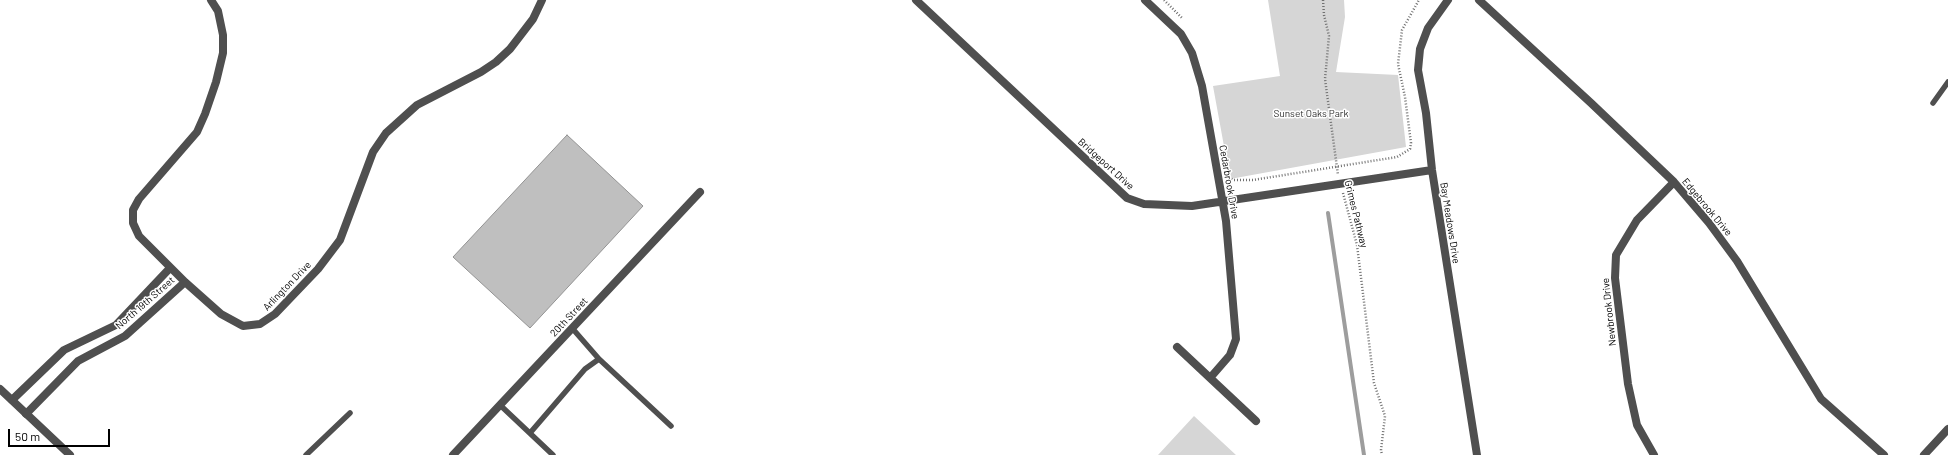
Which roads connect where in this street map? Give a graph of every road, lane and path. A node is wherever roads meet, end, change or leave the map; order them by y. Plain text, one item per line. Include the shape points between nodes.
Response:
1 (211, 0) edge
2 (542, 0) edge
3 (916, 0) edge
4 (1145, 0) edge
5 (1164, 0) edge
6 (1323, 0) edge
7 (1419, 0) edge
8 (1448, 0) edge
9 (1479, 0) edge
10 (1186, 25) dead end
11 (1948, 82) edge
12 (1933, 103) dead end
13 (1337, 166) junction
14 (1432, 170) junction
15 (1228, 175) dead end
16 (1674, 182) junction
17 (1339, 183) junction
18 (700, 192) dead end
19 (1222, 202) junction
20 (170, 268) junction
21 (185, 282) junction
22 (572, 328) junction
23 (1177, 347) dead end
24 (599, 360) junction
25 (1210, 378) junction
26 (0, 389) edge
27 (12, 400) junction
28 (500, 405) junction
29 (350, 413) dead end
30 (26, 414) junction
31 (1256, 421) dead end
32 (671, 426) dead end
33 (1948, 429) edge
34 (530, 433) junction
35 (70, 455) edge
36 (306, 455) edge
37 (453, 455) edge
38 (553, 455) edge
39 (1382, 455) edge
40 (1477, 455) edge
41 (1654, 455) edge
42 (1884, 455) edge
43 (1924, 455) edge

1 - 20 street, Arlington Drive via 218,11 223,35 223,53 205,114 197,132 139,198 134,210 133,223 138,236
2 - 21 street, Arlington Drive via 533,19 510,49 496,62 482,72 417,105 386,133 372,152 340,240 318,269 275,314 260,324 243,326 221,314
3 - 19 street, Bridgeport Drive via 1127,198 1144,204 1160,205 1192,206
4 - 19 street, Cedarbrook Drive via 1181,34 1192,54 1202,86
5 - 10 path
6 - 13 path, Grimes Pathway via 1329,36 1325,79
7 - 13 path via 1402,30 1398,64 1405,97 1410,150 1397,157
8 - 14 street, Bay Meadows Drive via 1428,28 1420,49 1418,70
9 - 16 street, Edgebrook Drive
11 - 12 lane
13 - 15 path via 1253,180 1233,180
13 - 17 path, Grimes Pathway
14 - 17 street, Bridgeport Drive
14 - 40 street, Bay Meadows Drive
16 - 41 street, Newbrook Drive via 1637,220 1616,255 1615,278 1628,384 1637,425
16 - 42 street, Edgebrook Drive via 1737,261 1821,399
17 - 19 street, Bridgeport Drive
17 - 39 path, Grimes Pathway via 1357,245 1374,383 1385,416
18 - 22 street, 20th Street
19 - 25 street, Cedarbrook Drive via 1226,221 1236,339 1230,355
20 - 21 street, Arlington Drive
20 - 27 street, North 19th Street via 116,325 64,350
21 - 30 street, North 19th Street via 125,336 78,361
22 - 24 lane
22 - 28 street, 20th Street
23 - 25 street
24 - 32 lane
24 - 34 lane via 585,369
25 - 31 street
26 - 27 street
27 - 30 street
28 - 34 lane
28 - 37 street, 20th Street
29 - 36 lane
30 - 35 street
33 - 43 street
34 - 38 lane

